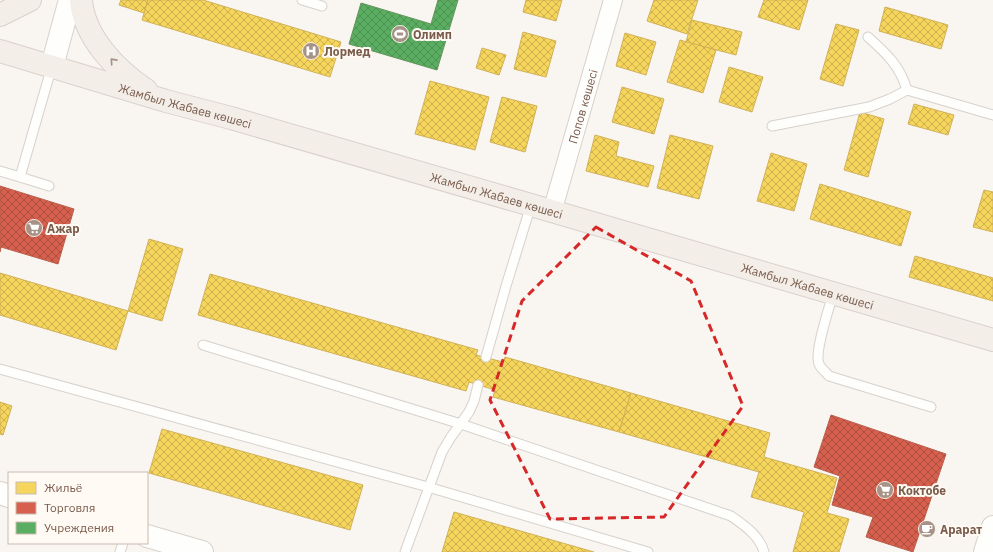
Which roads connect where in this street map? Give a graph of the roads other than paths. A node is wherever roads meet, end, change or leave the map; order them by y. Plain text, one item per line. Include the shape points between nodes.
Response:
1 (30, 0) edge
2 (70, 0) edge
3 (81, 0) edge
4 (302, 0) edge
5 (613, 0) edge
6 (322, 6) dead end
7 (0, 15) edge
8 (868, 37) dead end
9 (0, 51) edge
10 (52, 66) junction
11 (907, 90) junction
12 (166, 101) junction
13 (993, 115) edge
14 (772, 126) dead end
15 (0, 171) edge
16 (20, 177) junction
17 (49, 186) dead end
18 (532, 205) junction
19 (552, 212) junction
20 (833, 294) junction
21 (993, 340) edge
22 (203, 345) dead end
23 (486, 357) dead end
24 (0, 369) edge
25 (478, 385) dead end
26 (931, 407) dead end
27 (461, 424) junction
28 (428, 487) junction
29 (993, 527) edge
30 (148, 536) edge
31 (202, 552) edge
32 (404, 552) edge
33 (648, 552) edge
34 (764, 552) edge
35 (985, 552) edge

1 - 7 main road
2 - 10 main road
12 -> 3 main road via 136,84 113,62 92,34 84,17
4 - 6 lane
5 - 19 street, Попов көшесі
8 - 11 lane via 897,66
9 - 10 main road, Жамбыл Жабаев көшесі
10 - 12 main road, Жамбыл Жабаев көшесі
10 - 16 lane
11 - 13 lane
11 - 14 lane via 869,107
12 - 18 main road, Жамбыл Жабаев көшесі
15 - 16 lane
16 - 17 lane
18 - 19 main road, Жамбыл Жабаев көшесі
18 - 23 lane
19 - 20 main road, Жамбыл Жабаев көшесі
20 - 21 main road, Жамбыл Жабаев көшесі
20 - 26 lane via 818,349 819,364 823,370 830,376
22 - 27 lane
24 - 28 lane
25 - 27 lane via 474,401
27 - 28 lane via 442,452
27 - 34 lane via 731,516 756,537
28 - 32 lane
28 - 33 lane
29 - 35 main road
30 - 31 main road

